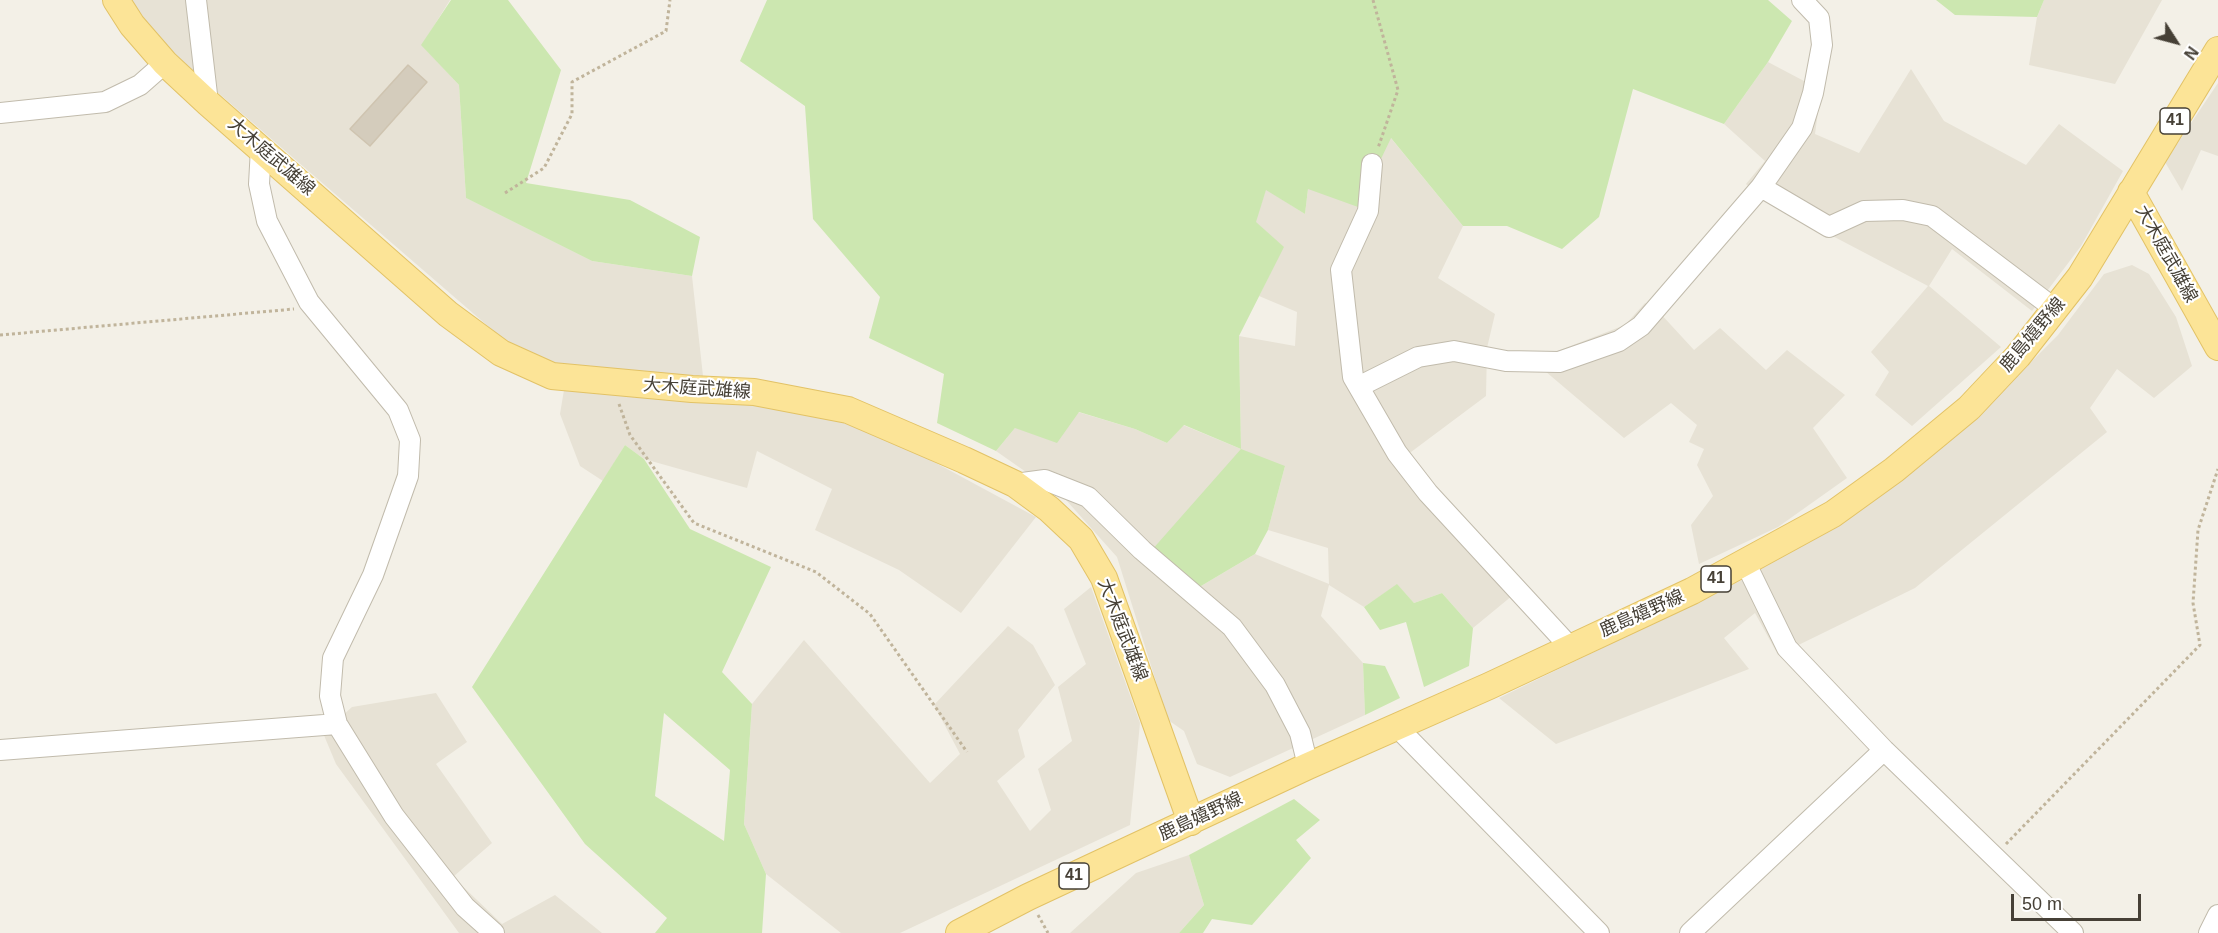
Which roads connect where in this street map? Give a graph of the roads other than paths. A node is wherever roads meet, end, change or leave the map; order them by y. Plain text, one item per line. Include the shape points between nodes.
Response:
1 (116, 0) edge
2 (196, 0) edge
3 (1802, 0) edge
4 (2218, 50) edge
5 (165, 63) junction
6 (208, 103) junction
7 (0, 113) edge
8 (261, 148) junction
9 (1372, 164) road end
10 (1761, 188) junction
11 (2131, 192) junction
12 (2055, 309) junction
13 (2218, 347) edge
14 (1360, 386) junction
15 (1015, 484) junction
16 (1746, 564) junction
17 (1570, 647) junction
18 (337, 724) junction
19 (1397, 727) junction
20 (0, 750) edge
21 (1884, 750) junction
22 (1308, 766) junction
23 (1191, 822) junction
24 (2218, 915) edge
25 (494, 933) edge
26 (959, 933) edge
27 (1599, 933) edge
28 (1690, 933) edge
29 (2073, 933) edge
30 (2209, 933) edge

1 - 5 main road, 大木庭武雄線
2 - 6 street
3 - 10 street via 1819,18 1822,45 1813,93 1802,128
4 - 11 main road, 鹿島嬉野線 / 41
5 - 6 main road, 大木庭武雄線
5 - 7 street via 140,85 105,102
6 - 8 main road, 大木庭武雄線
8 - 15 main road, 大木庭武雄線 via 448,314 478,338 528,367 552,376 754,392 848,410
8 - 18 street via 259,184 267,221 309,302 398,410 410,440 408,476 373,575 333,658 330,696
9 - 14 street via 1368,211 1341,270 1353,377
10 - 12 street via 1829,227 1864,211 1903,210 1932,216
10 - 14 street via 1641,326 1619,341 1558,362 1506,361 1445,352 1418,357
11 - 12 main road, 鹿島嬉野線 / 41 via 2080,277
11 - 13 main road, 大木庭武雄線
12 - 16 main road, 鹿島嬉野線 / 41 via 1969,408 1894,470 1833,514
14 - 17 street via 1397,453 1428,493
15 - 22 street via 1045,480 1088,497 1142,550 1232,627 1275,685 1300,733
15 - 23 main road, 大木庭武雄線 via 1049,508 1081,539 1104,578
16 - 17 main road, 鹿島嬉野線 / 41
16 - 21 street via 1787,648
17 - 19 main road, 鹿島嬉野線 / 41
18 - 20 street
18 - 25 street via 394,816 465,907
19 - 22 main road, 鹿島嬉野線 / 41
19 - 27 street
21 - 28 street
21 - 29 street
22 - 23 main road, 鹿島嬉野線 / 41
23 - 26 main road, 鹿島嬉野線 / 41
24 - 30 street

